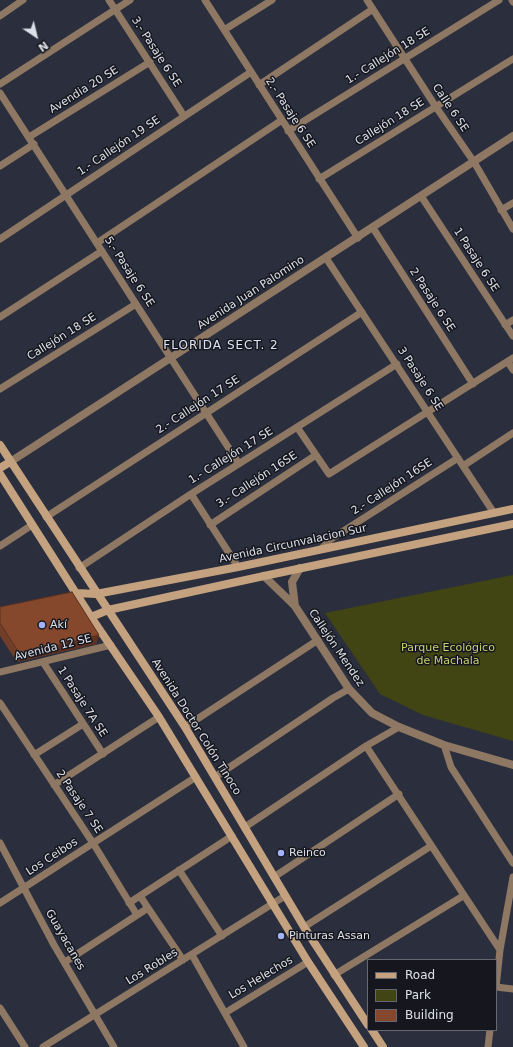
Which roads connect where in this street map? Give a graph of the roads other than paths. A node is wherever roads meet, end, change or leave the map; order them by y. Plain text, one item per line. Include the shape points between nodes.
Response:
1 (24, 0) edge
2 (109, 0) edge
3 (130, 0) edge
4 (205, 0) edge
5 (272, 0) edge
6 (368, 0) edge
7 (499, 0) edge
8 (373, 9) junction
9 (115, 10) junction
10 (0, 16) edge
11 (224, 30) junction
12 (405, 59) junction
13 (513, 59) edge
14 (150, 62) junction
15 (251, 72) junction
16 (0, 84) edge
17 (259, 84) junction
18 (0, 93) edge
19 (436, 107) junction
20 (184, 116) junction
21 (282, 120) junction
22 (288, 131) junction
23 (513, 136) edge
24 (29, 137) junction
25 (34, 144) junction
26 (474, 162) junction
27 (0, 166) edge
28 (319, 179) junction
29 (66, 194) junction
30 (421, 196) junction
31 (513, 203) edge
32 (501, 210) junction
33 (372, 228) junction
34 (513, 228) edge
35 (358, 238) junction
36 (0, 239) edge
37 (97, 243) junction
38 (102, 252) junction
39 (326, 258) junction
40 (136, 304) junction
41 (362, 312) junction
42 (0, 317) edge
43 (513, 320) edge
44 (506, 325) junction
45 (513, 336) edge
46 (171, 358) junction
47 (510, 360) edge
48 (397, 364) junction
49 (513, 370) edge
50 (473, 384) junction
51 (0, 389) edge
52 (428, 411) junction
53 (207, 413) junction
54 (297, 427) junction
55 (513, 433) edge
56 (0, 445) edge
57 (316, 455) junction
58 (458, 458) junction
59 (10, 462) junction
60 (239, 464) junction
61 (463, 466) junction
62 (0, 468) edge
63 (0, 474) edge
64 (191, 494) junction
65 (513, 509) edge
66 (494, 513) junction
67 (46, 517) junction
68 (210, 524) junction
69 (513, 524) edge
70 (32, 526) junction
71 (0, 546) edge
72 (317, 550) junction
73 (317, 565) junction
74 (238, 567) junction
75 (79, 568) junction
76 (300, 568) junction
77 (264, 576) junction
78 (73, 594) junction
79 (96, 594) junction
80 (295, 606) junction
81 (108, 610) junction
82 (91, 617) junction
83 (318, 640) junction
84 (111, 645) junction
85 (43, 662) junction
86 (0, 672) edge
87 (349, 689) junction
88 (0, 703) edge
89 (159, 717) junction
90 (83, 724) junction
91 (185, 727) junction
92 (399, 727) junction
93 (444, 745) junction
94 (366, 746) junction
95 (102, 754) junction
96 (34, 755) junction
97 (513, 765) edge
98 (196, 777) junction
99 (215, 777) junction
100 (54, 785) junction
101 (399, 794) junction
102 (245, 827) junction
103 (232, 836) junction
104 (0, 843) edge
105 (93, 843) junction
106 (431, 846) junction
107 (513, 863) edge
108 (179, 870) junction
109 (274, 877) junction
110 (513, 877) edge
111 (23, 888) junction
112 (140, 896) junction
113 (285, 896) junction
114 (463, 896) junction
115 (0, 903) edge
116 (129, 903) junction
117 (273, 904) junction
118 (148, 908) junction
119 (137, 915) junction
120 (304, 927) junction
121 (222, 936) junction
122 (500, 950) junction
123 (192, 955) junction
124 (182, 960) junction
125 (65, 962) junction
126 (308, 962) junction
127 (334, 975) junction
128 (497, 978) edge
129 (497, 987) edge
130 (513, 989) edge
131 (0, 1008) edge
132 (225, 1013) junction
133 (96, 1015) junction
134 (367, 1024) edge
135 (373, 1031) edge
136 (490, 1031) edge
137 (361, 1046) edge
138 (25, 1047) edge
139 (43, 1047) edge
140 (114, 1047) edge
141 (244, 1047) edge
142 (383, 1047) edge
143 (488, 1047) edge

1 - 10 street
2 - 9 street, 3.- Pasaje 6 SE
3 - 9 street
4 - 11 street, 2.- Pasaje 6 SE
5 - 11 street
6 - 8 street, Calle 6 SE
7 - 12 street, 1.- Callejón 18 SE
8 - 12 street, Calle 6 SE
8 - 17 street
9 - 14 street, 3.- Pasaje 6 SE
9 - 16 street
11 - 15 street, 2.- Pasaje 6 SE
12 - 19 street, Calle 6 SE
12 - 22 street, 1.- Callejón 18 SE
13 - 19 street, Callejón 18 SE
14 - 20 street, 3.- Pasaje 6 SE
14 - 24 street, Avendia 20 SE
15 - 17 street, 2.- Pasaje 6 SE
15 - 20 street, 1.- Callejón 19 SE
17 - 21 street, 2.- Pasaje 6 SE
18 - 24 street, 5.- Pasaje 6 SE
19 - 26 street, Calle 6 SE
19 - 28 street, Callejón 18 SE
20 - 29 street, 1.- Callejón 19 SE
21 - 22 street, 2.- Pasaje 6 SE
21 - 37 street
22 - 28 street, 2.- Pasaje 6 SE
23 - 26 street, Avenida Juan Palomino
24 - 25 street, 5.- Pasaje 6 SE
25 - 27 street
25 - 29 street, 5.- Pasaje 6 SE
26 - 30 street, Avenida Juan Palomino
26 - 32 street, Calle 6 SE
28 - 35 street, 2.- Pasaje 6 SE
29 - 36 street, 1.- Callejón 19 SE
29 - 37 street, 5.- Pasaje 6 SE
30 - 33 street, Avenida Juan Palomino
30 - 44 street, 1 Pasaje 6 SE
31 - 32 street
32 - 34 street, Calle 6 SE
33 - 35 street, Avenida Juan Palomino
33 - 50 street, 2 Pasaje 6 SE
35 - 39 street, Avenida Juan Palomino
37 - 38 street, 5.- Pasaje 6 SE
38 - 40 street, 5.- Pasaje 6 SE
38 - 42 street
39 - 41 street, 3 Pasaje 6 SE
39 - 46 street, Avenida Juan Palomino
40 - 46 street, 5.- Pasaje 6 SE
40 - 51 street, Callejón 18 SE
41 - 48 street, 3 Pasaje 6 SE
41 - 53 street, 2.- Callejón 17 SE
43 - 44 street
44 - 45 street, 1 Pasaje 6 SE
46 - 53 street, 5.- Pasaje 6 SE
46 - 59 street, Avenida Juan Palomino
47 - 49 street
47 - 50 street
48 - 52 street, 3 Pasaje 6 SE
48 - 54 street, 1.- Callejón 17 SE
50 - 52 street
52 - 57 street via 329,474
52 - 58 street, 3 Pasaje 6 SE
53 - 60 street, 5.- Pasaje 6 SE
53 - 67 street, 2.- Callejón 17 SE
54 - 57 street
54 - 60 street, 1.- Callejón 17 SE
55 - 61 street
56 - 59 main road, Avenida Doctor Colón Tinoco
57 - 68 street, 3.- Callejón 16SE
58 - 61 street, 3 Pasaje 6 SE
58 - 72 street, 2.- Callejón 16SE
59 - 62 main road, Avenida Juan Palomino
59 - 67 main road, Avenida Doctor Colón Tinoco
60 - 64 street, 1.- Callejón 17 SE
61 - 66 street, 3 Pasaje 6 SE
63 - 70 main road
64 - 68 street
64 - 75 street, 1.- Callejón 17 SE
65 - 66 main road, Avenida Circunvalacion Sur
66 - 72 main road, Avenida Circunvalacion Sur
67 - 75 main road, Avenida Doctor Colón Tinoco
68 - 74 street
69 - 73 main road
70 - 71 street
70 - 78 main road
72 - 73 main road
72 - 74 main road, Avenida Circunvalacion Sur
73 - 76 main road
74 - 79 main road, Avenida Circunvalacion Sur
75 - 79 main road, Avenida Doctor Colón Tinoco
76 - 77 main road
76 - 80 street, Callejón Mendez via 292,582
77 - 80 street, Callejón Mendez
77 - 81 main road
78 - 79 main road, Avenida Circunvalacion Sur
78 - 82 main road
79 - 81 main road, Avenida Doctor Colón Tinoco
80 - 83 street, Callejón Mendez
81 - 82 main road
81 - 91 main road, Avenida Doctor Colón Tinoco
82 - 84 main road
83 - 87 street, Callejón Mendez
83 - 91 street
84 - 85 street, Avenida 12 SE
84 - 89 main road
85 - 86 street, Avenida 12 SE
85 - 90 street, 1 Pasaje 7A SE
87 - 92 street, Callejón Mendez via 372,713
87 - 99 street
88 - 96 street, 2 Pasaje 7 SE
89 - 95 street
89 - 98 main road
90 - 95 street, 1 Pasaje 7A SE
90 - 96 street
91 - 99 main road, Avenida Doctor Colón Tinoco
92 - 93 street, Callejón Mendez
92 - 94 street
93 - 97 street, Callejón Mendez
93 - 107 street via 451,767
94 - 101 street
94 - 102 street
95 - 100 street
96 - 100 street, 2 Pasaje 7 SE
98 - 103 main road
98 - 105 street, Los Ceibos
99 - 102 main road, Avenida Doctor Colón Tinoco
100 - 105 street, 2 Pasaje 7 SE
101 - 106 street
101 - 109 street
102 - 109 main road, Avenida Doctor Colón Tinoco
103 - 108 street
103 - 117 main road
104 - 111 street, Guayacanes
105 - 111 street, Los Ceibos
105 - 116 street, 2 Pasaje 7 SE
106 - 114 street
106 - 120 street
108 - 112 street
108 - 121 street
109 - 113 main road, Avenida Doctor Colón Tinoco
110 - 122 street
111 - 115 street, Los Ceibos
111 - 125 street, Guayacanes
112 - 116 street
112 - 118 street
113 - 117 street, Los Robles
113 - 120 main road, Avenida Doctor Colón Tinoco
114 - 122 street
114 - 127 street
116 - 119 street, 2 Pasaje 7 SE
117 - 121 street, Los Robles
117 - 126 main road
118 - 119 street
118 - 124 street
119 - 125 street
120 - 127 main road, Avenida Doctor Colón Tinoco
121 - 123 street, Los Robles
122 - 128 street
123 - 124 street, Los Robles
123 - 132 street
124 - 133 street, Los Robles
125 - 133 street, Guayacanes
126 - 132 street, Los Helechos
126 - 137 main road
127 - 134 main road, Avenida Doctor Colón Tinoco
129 - 130 street
131 - 138 street
132 - 141 street
133 - 139 street, Los Robles
133 - 140 street, Guayacanes
135 - 142 main road
136 - 143 street

